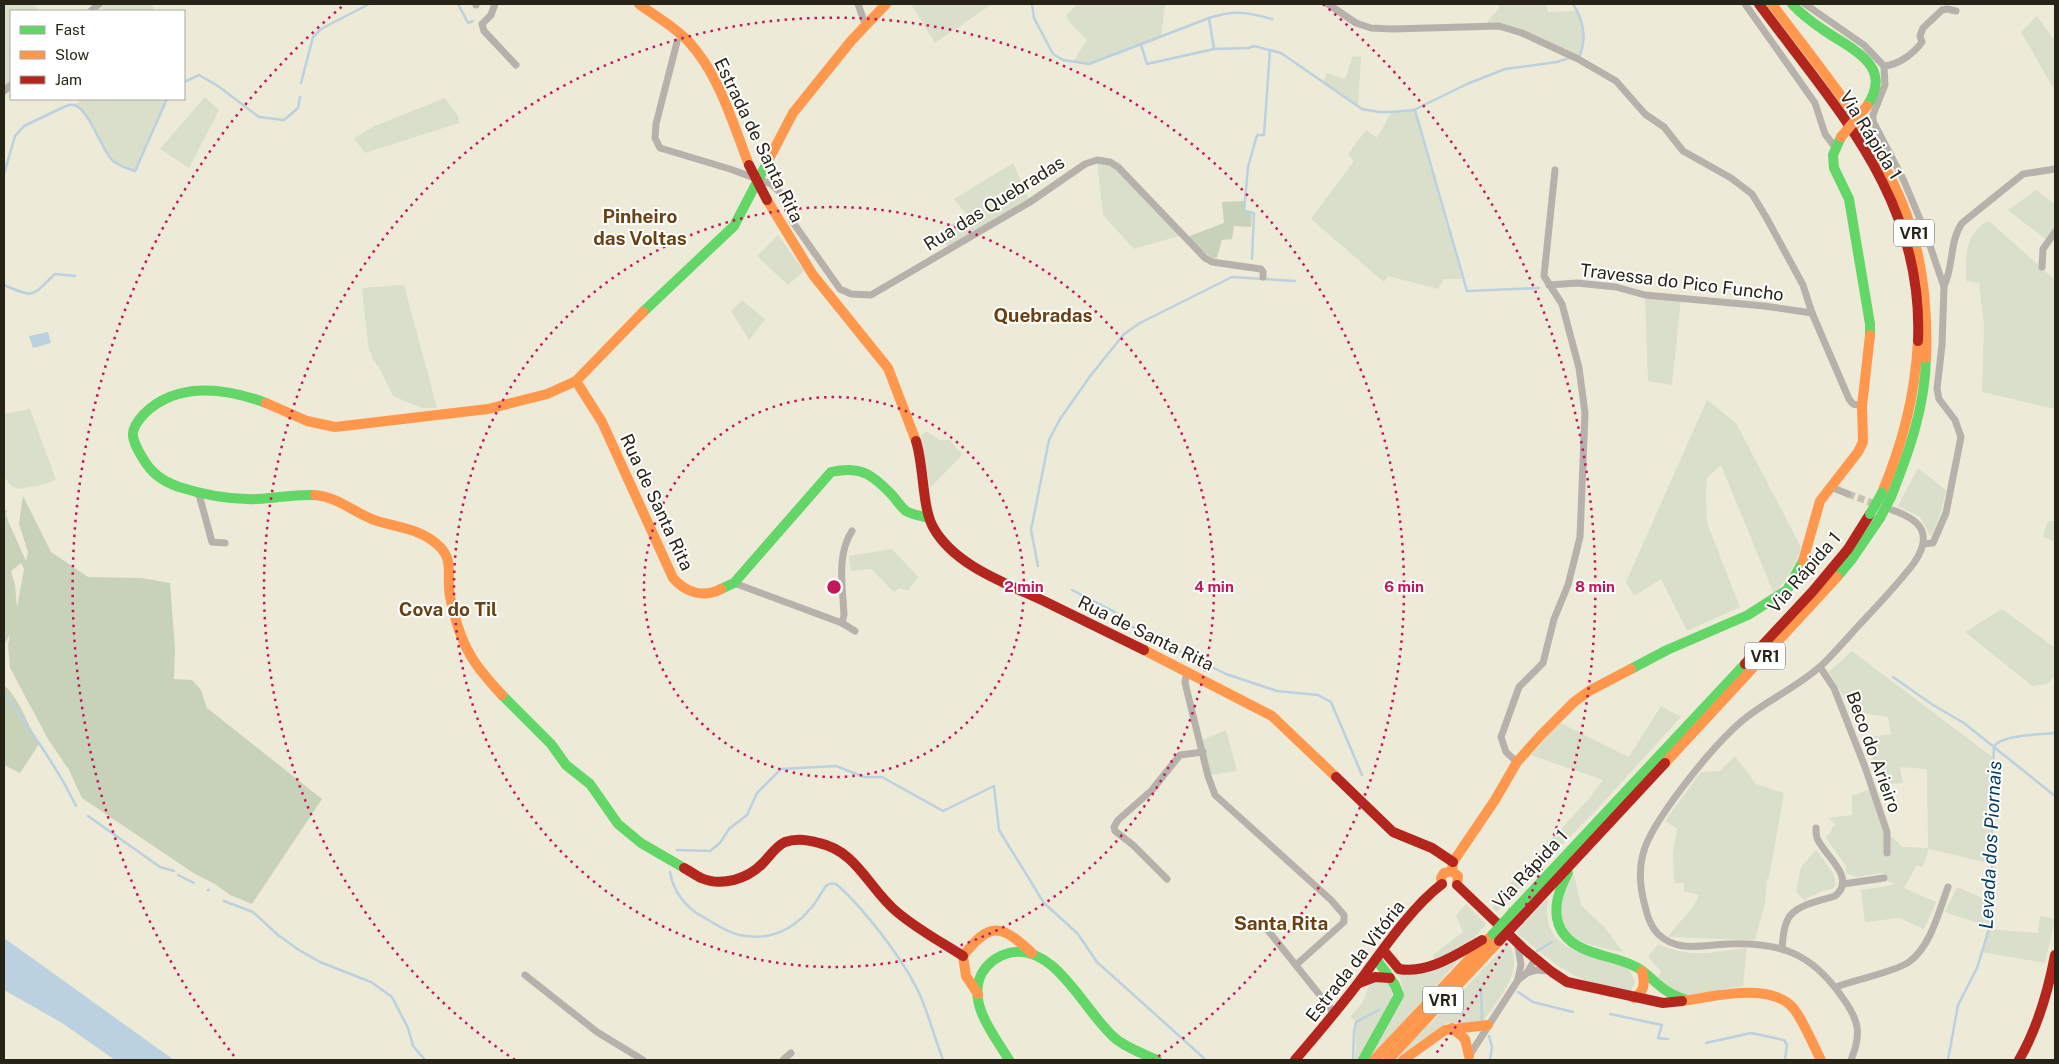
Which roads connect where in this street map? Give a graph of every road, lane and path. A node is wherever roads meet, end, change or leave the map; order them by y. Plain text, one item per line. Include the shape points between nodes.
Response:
1 (495, 4) edge
2 (639, 4) edge
3 (858, 4) edge
4 (886, 4) edge
5 (1328, 4) edge
6 (1744, 4) edge
7 (1760, 4) edge
8 (1772, 4) edge
9 (1792, 4) edge
10 (1806, 4) edge
11 (1956, 11) dead end
12 (473, 22) dead end
13 (482, 24) junction
14 (865, 24) junction
15 (677, 42) dead end
16 (516, 66) dead end
17 (1884, 66) junction
18 (1835, 148) junction
19 (2055, 169) edge
20 (1554, 170) dead end
21 (759, 180) junction
22 (2055, 232) edge
23 (2042, 267) dead end
24 (1263, 277) dead end
25 (1549, 285) junction
26 (1944, 287) junction
27 (1812, 314) junction
28 (576, 380) junction
29 (1862, 406) junction
30 (1830, 487) junction
31 (198, 492) junction
32 (1848, 494) tunnel mouth
33 (1886, 495) junction
34 (1892, 510) dead end
35 (1875, 516) junction
36 (929, 518) junction
37 (852, 531) dead end
38 (225, 543) dead end
39 (1923, 547) junction
40 (734, 583) junction
41 (842, 623) junction
42 (855, 630) dead end
43 (1820, 666) junction
44 (1187, 670) junction
45 (1203, 752) junction
46 (1517, 762) junction
47 (1816, 828) dead end
48 (1887, 853) dead end
49 (1578, 856) junction
50 (1453, 866) junction
51 (1884, 878) dead end
52 (1167, 879) dead end
53 (1442, 884) junction
54 (1843, 884) junction
55 (1457, 885) junction
56 (1948, 887) dead end
57 (1515, 916) junction
58 (1266, 928) dead end
59 (1496, 937) junction
60 (1516, 940) junction
61 (1782, 948) junction
62 (1032, 953) junction
63 (1380, 954) junction
64 (2055, 955) edge
65 (963, 956) junction
66 (1534, 958) junction
67 (1296, 965) junction
68 (1521, 965) junction
69 (964, 967) junction
70 (983, 971) junction
71 (1549, 971) junction
72 (1642, 971) junction
73 (1527, 973) junction
74 (525, 975) dead end
75 (1390, 978) junction
76 (1518, 980) junction
77 (1359, 983) junction
78 (1836, 987) junction
79 (978, 994) junction
80 (1634, 998) junction
81 (1687, 1000) junction
82 (1335, 1014) junction
83 (1488, 1025) junction
84 (1452, 1028) junction
85 (791, 1053) dead end
86 (1818, 1057) edge
87 (1852, 1057) edge
88 (1468, 1058) edge
89 (643, 1060) edge
90 (783, 1060) edge
91 (1009, 1060) edge
92 (1158, 1060) edge
93 (1295, 1060) edge
94 (1363, 1060) edge
95 (1374, 1060) edge
96 (1388, 1060) edge
97 (1404, 1060) edge
98 (1826, 1060) edge
99 (1846, 1060) edge
100 (2019, 1060) edge

1 - 13 street
2 - 36 main road, Estrada de Santa Rita, bridge via 694,47 719,93 767,200 813,275 888,368 920,454
3 - 14 street
4 - 14 main road
5 - 27 street via 1356,23 1371,28 1499,26 1571,56 1616,81 1645,114 1664,127 1683,151 1752,194 1803,285
6 - 18 street via 1815,103 1825,134
7 - 33 main road, Via Rápida 1 / VR1 via 1844,118 1875,166 1891,200 1909,254 1918,315 1917,373 1907,427
8 - 33 main road, Via Rápida 1 / VR1 via 1851,111 1882,160 1911,224 1920,254 1928,315 1921,411 1912,446
9 - 18 main road, bridge via 1806,18 1867,59 1873,69 1875,94
10 - 17 street via 1864,45
11 - 17 street via 1942,10 1923,28 1922,42 1915,51
12 - 13 street
13 - 16 street via 489,38
14 - 21 main road via 793,113
15 - 21 street via 656,124 655,138 660,148
17 - 26 street via 1885,85 1873,121 1922,223
18 - 29 main road via 1834,168 1849,199 1870,324
19 - 26 street via 2023,174 1962,223 1956,232
20 - 25 street via 1544,276
21 - 24 street, Rua das Quebradas via 771,184 788,200 792,221 840,289 851,294 871,295 1030,202 1085,164 1097,160 1118,167 1204,258 1261,269
21 - 28 main road via 734,226
22 - 23 street via 2043,249
25 - 27 street, Travessa do Pico Funcho via 1577,283 1616,287 1645,295 1764,306
25 - 46 street via 1562,304 1579,368 1585,413 1580,537 1543,664 1519,686 1501,737 1506,752
26 - 39 street via 1938,400 1959,428 1960,447 1942,527 1933,543
27 - 29 street via 1849,400
28 - 31 main road via 547,394 488,408 335,428 316,426 244,395 205,390 168,396 139,420 132,431 132,438 160,479
28 - 40 main road, Rua de Santa Rita via 602,422 673,578 688,590 702,595 712,594
29 - 30 main road via 1863,442
30 - 32 street
30 - 46 main road via 1817,509 1802,565 1787,590 1748,614 1666,650 1585,694 1541,734
31 - 38 street via 212,542
31 - 65 main road via 251,499 306,494 326,496 368,517 423,535 445,554 452,605 473,662 533,728 554,746 564,763 589,783 622,829 710,881 742,878 788,842 806,840 839,849 890,906
33 - 35 main road, Via Rápida 1 / VR1, bridge
34 - 39 street via 1917,523 1924,536
35 - 49 main road, Via Rápida 1 / VR1 via 1852,559 1832,583
35 - 57 main road, Via Rápida 1 / VR1 via 1813,591
36 - 40 main road, Rua de Santa Rita via 905,510 870,474 854,468 830,472
36 - 44 main road, Rua de Santa Rita via 945,542 982,571
37 - 41 street via 842,557
39 - 43 street via 1906,574
40 - 41 street
41 - 42 street
43 - 48 street, Beco do Arieiro via 1834,688 1866,767 1887,832
43 - 61 street via 1732,730 1654,828 1643,851 1640,868 1640,887 1646,912 1654,929 1670,942 1689,947 1744,944
44 - 45 street via 1185,682
44 - 50 main road, Rua de Santa Rita via 1272,716 1393,832 1432,848
45 - 52 street via 1180,755 1152,790 1114,826 1115,831
45 - 67 street via 1215,795 1344,915 1344,922
46 - 50 main road
47 - 54 street via 1817,839 1842,875
49 - 57 main road, Via Rápida 1 / VR1
49 - 72 main road via 1558,893 1554,911 1563,936 1583,949 1634,965
50 - 53 main road, Estrada da Vitória via 1442,876
50 - 55 main road via 1458,876
51 - 54 street
53 - 55 main road via 1450,889
53 - 63 main road, Estrada da Vitória via 1431,892
54 - 61 street via 1834,896 1790,915
55 - 60 main road
56 - 78 street via 1928,936 1910,962
57 - 59 main road, Via Rápida 1 / VR1, bridge
58 - 67 street
59 - 63 main road via 1413,971 1398,969
59 - 95 main road, Via Rápida 1 / VR1
59 - 96 main road, Via Rápida 1 / VR1
60 - 66 main road
60 - 68 street
61 - 78 street via 1815,966
62 - 65 main road via 1009,934 998,930 983,932
62 - 70 main road via 1000,954
62 - 92 main road via 1056,969 1117,1040
63 - 75 main road via 1381,968
63 - 77 main road, Estrada da Vitória
64 - 100 main road via 2046,1001
65 - 69 main road
66 - 68 street
66 - 71 main road
66 - 73 street
67 - 82 street
68 - 76 street
69 - 70 main road
69 - 79 main road
70 - 79 main road
71 - 73 street
71 - 80 main road via 1578,986
72 - 80 main road via 1646,983
72 - 81 main road via 1671,994
73 - 76 street
74 - 89 street via 596,1032
75 - 77 main road via 1375,977
75 - 94 main road via 1399,995
76 - 83 street
77 - 82 main road, Estrada da Vitória
78 - 87 street via 1856,1019 1858,1034
79 - 91 main road via 986,1020
80 - 81 main road via 1663,1002
81 - 86 main road via 1749,992 1778,998 1794,1009
82 - 93 main road, Estrada da Vitória
83 - 84 main road
83 - 88 street
84 - 88 main road via 1466,1041
84 - 97 main road
85 - 90 street
86 - 98 street
87 - 99 street

